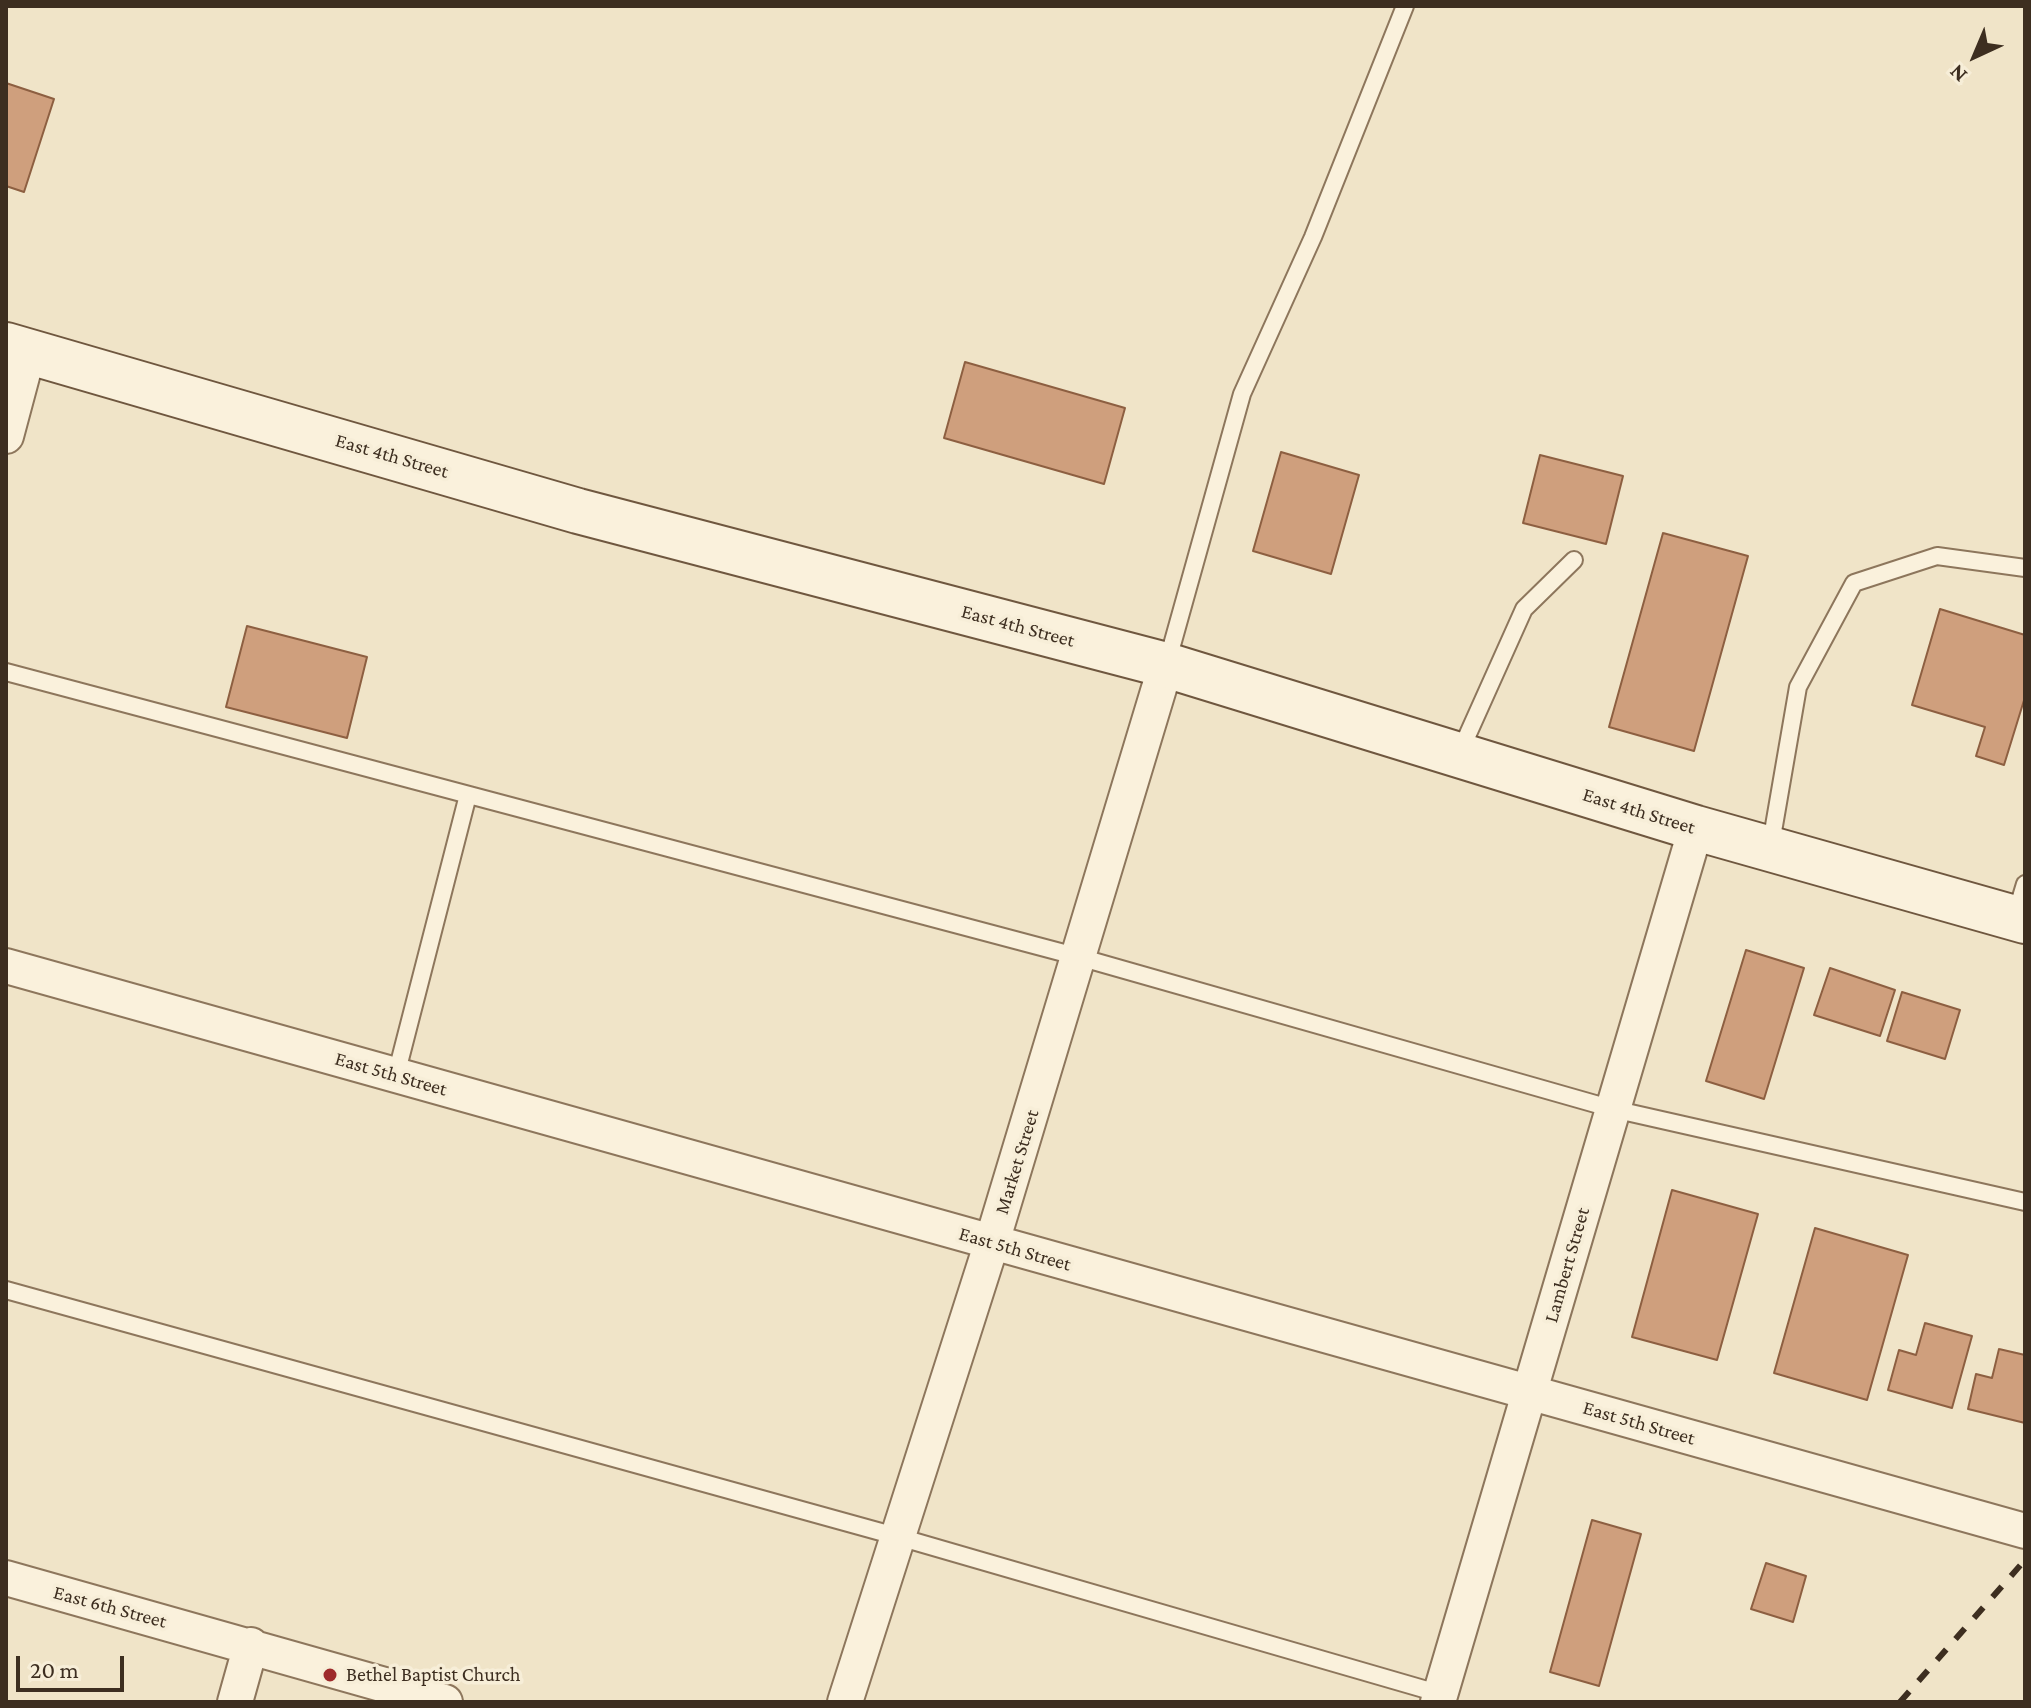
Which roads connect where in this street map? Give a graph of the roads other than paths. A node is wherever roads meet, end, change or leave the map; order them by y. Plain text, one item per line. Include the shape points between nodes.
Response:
1 (1405, 6) edge
2 (17, 348) edge
3 (6, 436) edge
4 (1574, 560) dead end
5 (2025, 568) edge
6 (1166, 665) junction
7 (6, 672) edge
8 (1458, 755) junction
9 (468, 795) junction
10 (1696, 828) junction
11 (1770, 849) junction
12 (2022, 908) edge
13 (1079, 957) junction
14 (6, 966) edge
15 (396, 1075) junction
16 (1613, 1109) junction
17 (2025, 1202) edge
18 (992, 1242) junction
19 (6, 1290) edge
20 (1530, 1393) junction
21 (2025, 1531) edge
22 (899, 1537) junction
23 (6, 1578) edge
24 (251, 1645) junction
25 (1440, 1698) edge
26 (235, 1702) edge
27 (445, 1702) edge
28 (845, 1702) edge

1 - 6 lane via 1313,237 1242,394
2 - 3 street
2 - 6 main road, East 4th Street via 578,511
4 - 8 lane via 1524,609
5 - 11 lane via 1937,556 1854,583 1798,687
6 - 8 main road, East 4th Street
6 - 13 street, Market Street
7 - 9 lane
8 - 10 main road, East 4th Street
9 - 13 lane
9 - 15 lane
10 - 11 main road, East 4th Street
10 - 16 street, Lambert Street
11 - 12 main road, East 4th Street
13 - 16 lane
13 - 18 street, Market Street
14 - 15 street, East 5th Street
15 - 18 street, East 5th Street
16 - 17 lane
16 - 20 street, Lambert Street
18 - 20 street, East 5th Street
18 - 22 street, Market Street
19 - 22 lane
20 - 21 street, East 5th Street
20 - 25 street, Lambert Street
22 - 25 lane
22 - 28 street, Market Street
23 - 24 street, East 6th Street
24 - 26 street
24 - 27 street, East 6th Street

